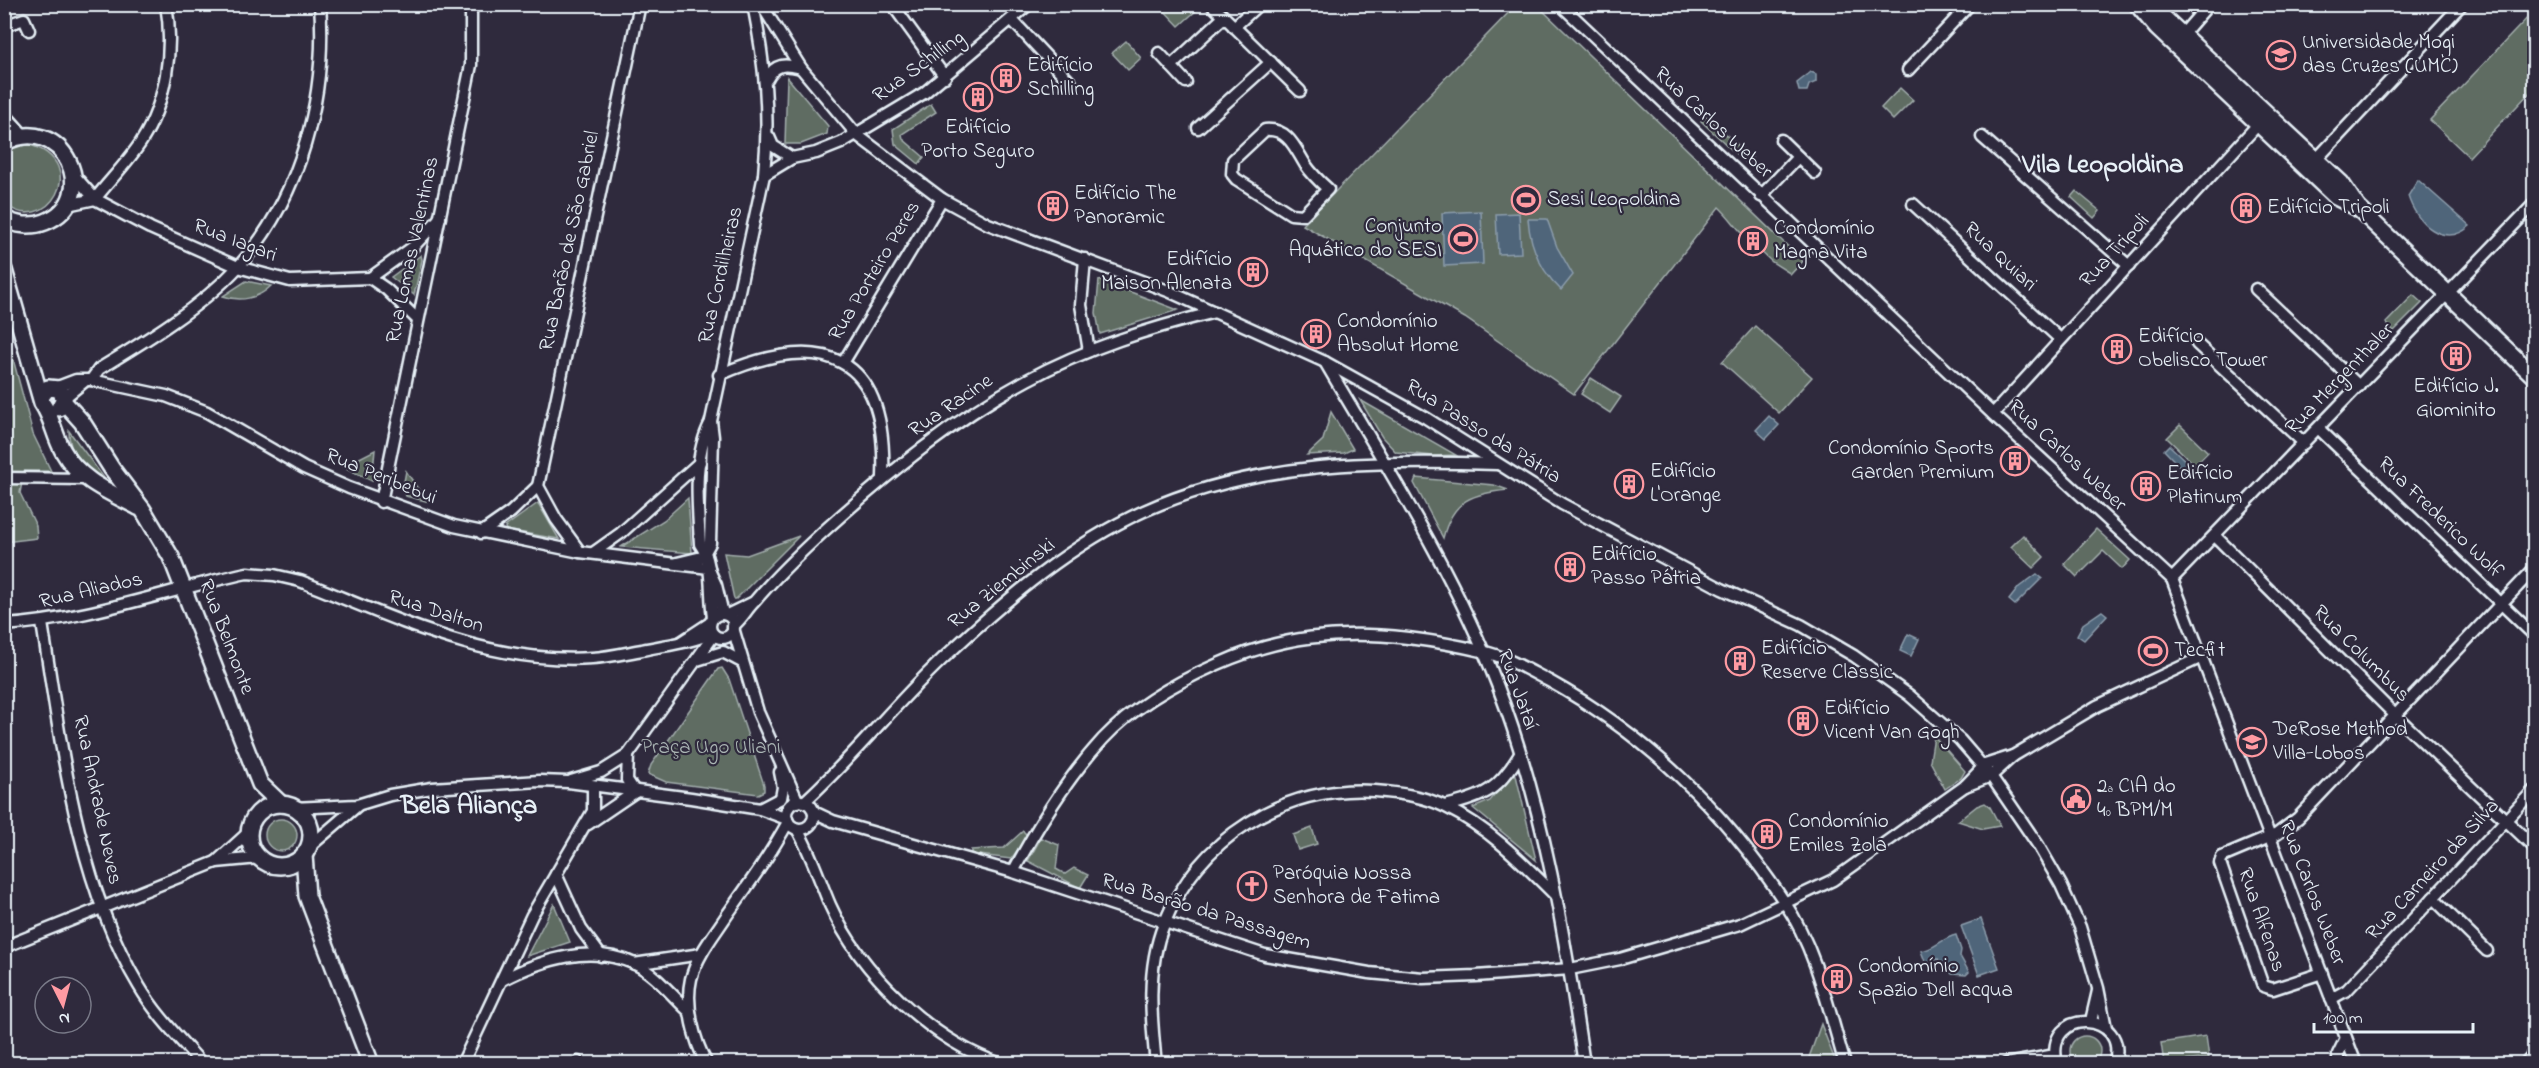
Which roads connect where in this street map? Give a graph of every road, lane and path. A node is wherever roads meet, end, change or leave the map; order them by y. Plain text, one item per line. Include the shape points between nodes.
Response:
1 (166, 4) edge
2 (320, 4) edge
3 (471, 4) edge
4 (640, 4) edge
5 (753, 4) edge
6 (761, 4) edge
7 (892, 4) edge
8 (1029, 4) edge
9 (1211, 4) edge
10 (1258, 4) edge
11 (1560, 4) edge
12 (1970, 4) edge
13 (2137, 4) edge
14 (2149, 4) edge
15 (2209, 4) edge
16 (2462, 4) edge
17 (1224, 17) junction
18 (1012, 20) junction
19 (4, 26) edge
20 (1234, 27) junction
21 (29, 30) dead end
22 (2183, 34) junction
23 (1159, 53) dead end
24 (1271, 62) junction
25 (1171, 66) junction
26 (801, 68) junction
27 (1908, 70) dead end
28 (945, 77) junction
29 (767, 80) junction
30 (1071, 82) dead end
31 (1186, 82) dead end
32 (1300, 91) dead end
33 (4, 117) edge
34 (2262, 119) junction
35 (1198, 128) dead end
36 (857, 135) junction
37 (21, 136) junction
38 (768, 136) junction
39 (1983, 137) dead end
40 (1781, 140) dead end
41 (4, 143) edge
42 (1296, 146) joint
43 (1798, 157) junction
44 (792, 158) junction
45 (2311, 164) junction
46 (1815, 173) dead end
47 (73, 174) junction
48 (764, 175) junction
49 (1761, 196) junction
50 (95, 199) junction
51 (942, 199) junction
52 (1913, 204) dead end
53 (2535, 204) edge
54 (67, 205) junction
55 (441, 218) junction
56 (6, 222) edge
57 (1085, 259) junction
58 (2129, 266) junction
59 (238, 267) junction
60 (4, 270) edge
61 (370, 278) junction
62 (2256, 289) dead end
63 (2449, 295) junction
64 (1215, 312) junction
65 (418, 320) junction
66 (2060, 339) junction
67 (2198, 344) dead end
68 (1089, 351) junction
69 (1325, 362) junction
70 (843, 363) junction
71 (719, 375) junction
72 (2535, 376) edge
73 (88, 380) junction
74 (2359, 386) junction
75 (55, 398) junction
76 (1993, 414) junction
77 (82, 422) junction
78 (711, 422) junction
79 (2319, 429) junction
80 (56, 431) junction
81 (2304, 444) junction
82 (1383, 461) junction
83 (700, 462) junction
84 (1497, 464) junction
85 (112, 469) junction
86 (883, 477) junction
87 (4, 478) edge
88 (90, 481) junction
89 (679, 483) junction
90 (538, 486) junction
91 (698, 488) junction
92 (381, 502) junction
93 (143, 510) junction
94 (481, 533) junction
95 (2215, 536) junction
96 (580, 552) junction
97 (593, 554) junction
98 (706, 554) junction
99 (677, 563) junction
100 (2535, 569) edge
101 (709, 570) junction
102 (2172, 579) junction
103 (185, 588) junction
104 (752, 603) junction
105 (2502, 604) junction
106 (42, 623) junction
107 (717, 623) junction
108 (4, 625) edge
109 (733, 627) junction
110 (2535, 635) edge
111 (1483, 651) junction
112 (2202, 657) junction
113 (697, 660) junction
114 (742, 662) junction
115 (2396, 716) junction
116 (1520, 754) junction
117 (628, 755) junction
118 (2013, 756) junction
119 (777, 758) junction
120 (1983, 767) junction
121 (1991, 776) junction
122 (568, 782) junction
123 (261, 784) junction
124 (1965, 786) junction
125 (593, 787) junction
126 (2535, 790) edge
127 (635, 792) junction
128 (357, 805) junction
129 (287, 806) junction
130 (1445, 806) junction
131 (760, 809) junction
132 (260, 812) junction
133 (801, 817) junction
134 (2506, 820) junction
135 (585, 826) junction
136 (249, 832) junction
137 (2270, 837) junction
138 (2535, 847) edge
139 (306, 851) junction
140 (259, 858) junction
141 (216, 862) junction
142 (1013, 872) junction
143 (556, 874) junction
144 (1555, 895) junction
145 (2433, 897) junction
146 (1786, 904) junction
147 (101, 906) junction
148 (1164, 924) junction
149 (4, 946) edge
150 (2487, 951) dead end
151 (701, 954) junction
152 (601, 956) junction
153 (634, 964) junction
154 (1570, 969) junction
155 (2322, 973) junction
156 (502, 980) junction
157 (2098, 988) junction
158 (2331, 999) junction
159 (690, 1012) junction
160 (2091, 1021) junction
161 (2106, 1028) junction
162 (2346, 1038) junction
163 (2535, 1057) edge
164 (2056, 1059) edge
165 (202, 1064) edge
166 (371, 1064) edge
167 (462, 1064) edge
168 (707, 1064) edge
169 (1001, 1064) edge
170 (1156, 1064) edge
171 (1584, 1064) edge
172 (1845, 1064) edge
173 (2006, 1064) edge
174 (2114, 1064) edge
175 (2338, 1064) edge
176 (2356, 1064) edge
177 (2528, 1064) edge

1 - 50 street via 169,51 155,113 142,140
2 - 59 street via 319,81 307,137 280,205
3 - 55 street, Rua Lomas Valentinas via 471,64
4 - 90 street, Rua Barão de São Gabriel
5 - 29 street, Rua Cordilheiras
6 - 26 street, Rua Passo da Pátria
7 - 28 street
8 - 18 street, Rua Schilling
9 - 17 street
10 - 20 street
11 - 49 street, Rua Carlos Weber
12 - 27 street
13 - 34 main road via 2157,28
14 - 22 main road
15 - 22 street
16 - 45 street
17 - 20 street
17 - 25 street
18 - 28 street, Rua Schilling
18 - 30 street
19 - 21 street via 24,19
20 - 24 street
22 - 34 main road
23 - 25 street
24 - 32 street
24 - 35 street
25 - 31 street
26 - 29 street via 783,64 772,70
26 - 36 street, Rua Passo da Pátria
28 - 36 street, Rua Schilling
29 - 38 street, Rua Cordilheiras
33 - 37 main road
34 - 45 main road
34 - 58 street, Rua Tripoli
36 - 44 street, Rua Schilling via 825,150
36 - 51 street, Rua Passo da Pátria
37 - 41 main road
37 - 47 main road via 42,137 59,147
38 - 44 street via 773,146
38 - 48 street, Rua Cordilheiras
39 - 58 street
40 - 43 street
42 - 42 street via 1287,136 1265,130 1233,160 1231,169 1236,179 1300,216 1328,189 1306,165
43 - 46 street
43 - 49 street
44 - 48 street, Rua Schilling
45 - 63 main road via 2347,189 2358,208
47 - 50 street, Rua Iagari
47 - 54 main road via 73,190
48 - 71 street, Rua Cordilheiras
49 - 76 street, Rua Carlos Weber
50 - 54 street
50 - 59 street, Rua Iagari
51 - 57 street, Rua Passo da Pátria via 988,224
51 - 70 street, Rua Porteiro Peres
52 - 66 street, Rua Quiari
53 - 63 street, Rua Mergenthaler
54 - 56 main road via 41,224
55 - 61 street via 412,247
55 - 65 street, Rua Lomas Valentinas
57 - 64 street, Rua Passo da Pátria
57 - 68 street via 1082,305
58 - 66 street, Rua Tripoli
59 - 61 street, Rua Iagari via 290,281
59 - 73 street via 178,316
60 - 75 main road, Rua Belmonte via 30,362
61 - 65 street
62 - 74 street
63 - 72 main road
63 - 74 street, Rua Mergenthaler
64 - 68 street, Rua Racine
64 - 69 street, Rua Passo da Pátria
65 - 92 street, Rua Lomas Valentinas
66 - 76 street, Rua Tripoli
67 - 81 street
68 - 86 street, Rua Racine via 987,404
69 - 82 street, Rua Jataí
69 - 84 street, Rua Passo da Pátria via 1416,411
70 - 71 street via 825,355 799,352 750,361
70 - 86 street via 871,391 879,409
71 - 78 street, Rua Cordilheiras
73 - 75 street
73 - 92 street, Rua Peribebui via 166,396 207,412 304,468
74 - 79 street, Rua Mergenthaler
75 - 77 main road, Rua Belmonte
75 - 80 main road, Rua Belmonte
76 - 102 street, Rua Carlos Weber
77 - 80 main road via 65,420
77 - 85 main road, Rua Belmonte
78 - 83 street, Rua Cordilheiras via 704,435
78 - 98 street, Rua Cordilheiras via 710,543
79 - 81 street, Rua Mergenthaler
79 - 105 street, Rua Frederico Wolf
80 - 88 main road, Rua Belmonte via 66,456
81 - 95 street, Rua Mergenthaler
82 - 84 street, Rua Ziembinski
82 - 111 street, Rua Jataí via 1446,572
82 - 133 street, Rua Ziembinski via 1326,465 1223,484 1182,496 1110,529 1036,577 948,653 825,783
83 - 89 street
83 - 91 street, Rua Cordilheiras
84 - 120 street, Rua Passo da Pátria via 1631,542 1801,625 1854,656 1909,695 1960,740
85 - 88 main road via 108,479
85 - 93 main road, Rua Belmonte
86 - 104 street, Rua Racine
87 - 88 street
88 - 93 main road, Rua Belmonte
89 - 91 street
89 - 97 street
90 - 94 street
90 - 96 street
91 - 98 street, Rua Cordilheiras via 700,544
92 - 94 street, Rua Peribebui
93 - 103 main road, Rua Belmonte
94 - 96 street, Rua Peribebui
95 - 102 street, Rua Mergenthaler
95 - 115 street, Rua Columbus
96 - 97 street, Rua Peribebui
97 - 99 street, Rua Peribebui
98 - 99 street, Rua Peribebui
98 - 101 street, Rua Cordilheiras
99 - 101 street, Rua Peribebui
100 - 105 street
101 - 107 street, Rua Cordilheiras
102 - 112 street, Rua Carlos Weber
103 - 106 street, Rua Aliados
103 - 107 street, Rua Dalton via 248,573 274,575 300,581 458,643 541,657 594,658 681,642
103 - 123 main road, Rua Belmonte
104 - 107 street, Rua Racine
104 - 109 street, Rua Racine
105 - 110 street, Rua Frederico Wolf
105 - 115 street
106 - 108 street, Rua Aliados
106 - 147 street, Rua Andrade Neves via 79,826
107 - 109 street
107 - 109 street via 726,637
107 - 113 street, Rua Racine
109 - 114 street
111 - 116 street, Rua Jataí
111 - 142 street via 1377,634 1320,634 1262,646 1194,674 1126,718 1104,738 1044,816
111 - 146 street via 1574,694 1640,739 1726,825
112 - 118 street, Rua Barão da Passagem via 2097,706
112 - 137 street, Rua Carlos Weber
113 - 114 street via 723,652
113 - 117 street, Rua Racine
114 - 119 street
115 - 134 street, Rua Columbus
115 - 137 street via 2298,818
116 - 130 street via 1507,776 1486,793
116 - 144 street, Rua Jataí
117 - 122 street, Rua Racine via 601,772
117 - 127 street via 627,780
118 - 120 street, Rua Barão da Passagem
118 - 121 street, Rua Barão da Passagem
119 - 131 street via 782,794 776,802
119 - 133 street
120 - 121 street, Rua Passo da Pátria
120 - 124 street, Rua Barão da Passagem
121 - 124 street, Rua Barão da Passagem
121 - 157 street, Rua Passo da Pátria via 2061,885 2080,927
122 - 125 street, Rua Barão da Passagem
122 - 128 street, Rua Barão da Passagem via 432,788
123 - 129 main road, Rua Belmonte
123 - 132 main road, Rua Belmonte
124 - 146 street, Rua Barão da Passagem via 1833,880
125 - 127 street, Rua Barão da Passagem
125 - 135 street via 594,806
126 - 134 street, Rua Carneiro da Silva
127 - 131 street, Rua Barão da Passagem
127 - 135 street
128 - 129 street, Rua Barão da Passagem via 316,809
128 - 139 street, Rua Barão da Passagem
129 - 132 main road via 270,806
129 - 139 main road via 304,815 310,827
130 - 144 street via 1485,830
130 - 148 street via 1422,798 1352,789 1311,795 1277,806 1248,822 1197,866
131 - 133 street, Rua Barão da Passagem
132 - 136 main road
133 - 142 street, Rua Barão da Passagem via 833,821
133 - 151 street, Rua Ziembinski via 775,846
133 - 169 street via 830,906 875,976 942,1034
134 - 138 street, Rua Columbus
134 - 145 street, Rua Carneiro da Silva
135 - 143 street
136 - 140 main road via 251,846
136 - 141 street
137 - 155 street, Rua Carlos Weber
137 - 155 street, Rua Alfenas via 2225,855 2220,863 2263,986 2273,989
139 - 140 main road via 293,864 279,866
139 - 166 main road via 307,896
140 - 141 street
141 - 147 street
142 - 148 street, Rua Barão da Passagem
143 - 152 street via 581,929
143 - 156 street
144 - 154 street, Rua Jataí
145 - 150 street
145 - 158 street, Rua Carneiro da Silva via 2347,990
146 - 154 street, Rua Barão da Passagem via 1672,946
146 - 172 street via 1817,975
147 - 149 street
147 - 165 street, Rua Andrade Neves via 139,986
148 - 154 street, Rua Barão da Passagem via 1265,955 1369,973 1423,978
148 - 170 street via 1152,981 1150,1016
151 - 153 street
151 - 159 street, Rua Ziembinski via 691,980
152 - 153 street
152 - 156 street via 578,955 544,961
153 - 159 street
154 - 171 street, Rua Jataí
155 - 158 street, Rua Carlos Weber
156 - 167 street
157 - 160 street, Rua Passo da Pátria
157 - 161 street, Rua Passo da Pátria
158 - 162 street, Rua Carlos Weber
159 - 168 street
160 - 161 street
160 - 164 street via 2064,1029 2059,1036
161 - 174 street, Rua Passo da Pátria via 2116,1044
162 - 175 street
162 - 176 street, Rua Carlos Weber
163 - 177 main road
164 - 173 street

